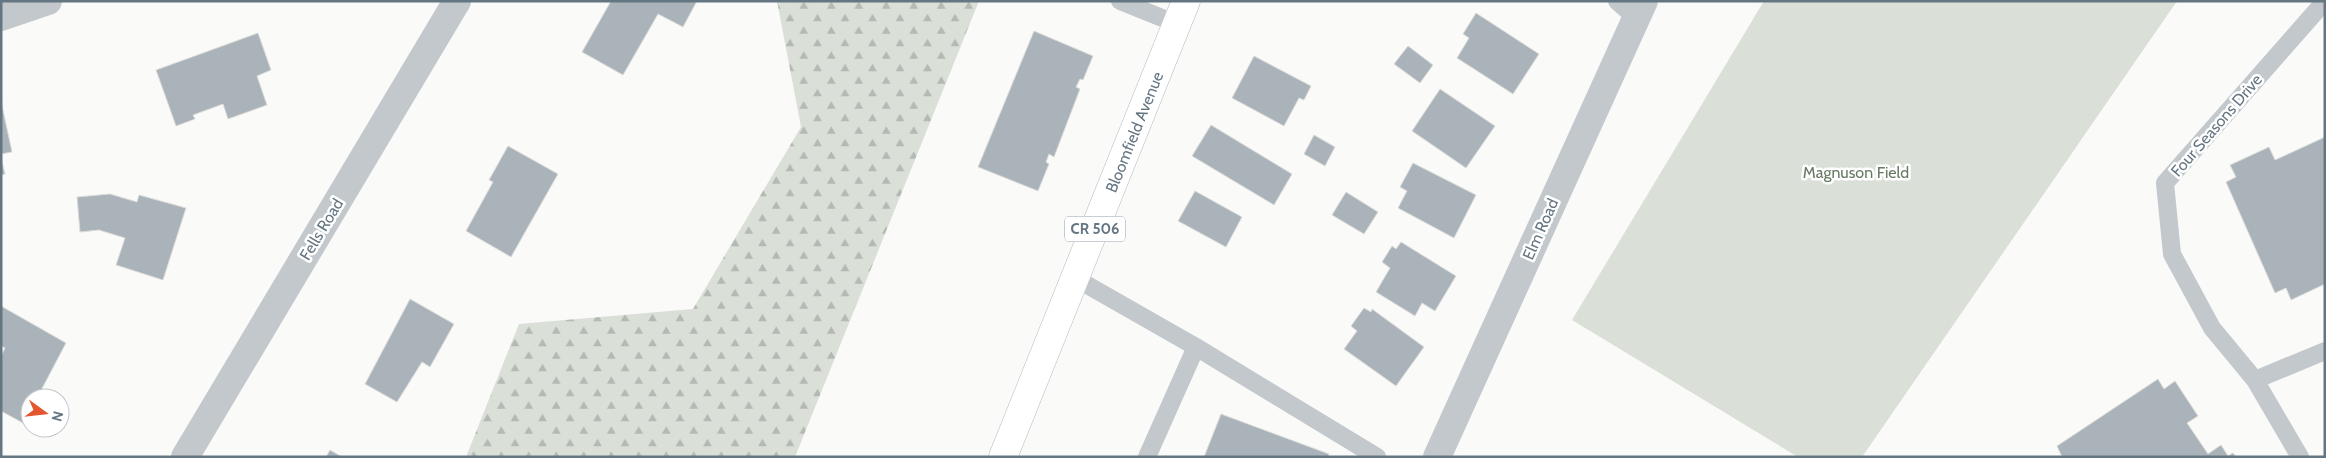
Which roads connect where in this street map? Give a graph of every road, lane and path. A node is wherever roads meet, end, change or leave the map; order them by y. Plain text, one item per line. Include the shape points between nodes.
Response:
1 (48, 1) edge
2 (457, 1) edge
3 (1120, 1) edge
4 (2325, 1) edge
5 (1632, 7) edge
6 (1181, 12) edge
7 (1, 17) edge
8 (1075, 278) junction
9 (1196, 347) junction
10 (2325, 351) edge
11 (2254, 380) junction
12 (185, 457) edge
13 (1003, 457) edge
14 (1147, 457) edge
15 (1377, 457) edge
16 (1437, 457) edge
17 (2300, 457) edge

1 - 7 street
2 - 12 street, Fells Road
3 - 6 lane
4 - 11 lane, Four Seasons Drive via 2166,183 2172,254 2212,328
5 - 16 street, Elm Road
6 - 8 main road, Bloomfield Avenue / CR 506
8 - 9 lane
8 - 13 main road, Bloomfield Avenue / CR 506
9 - 14 lane
9 - 15 lane
10 - 11 lane
11 - 17 lane, Four Seasons Drive

